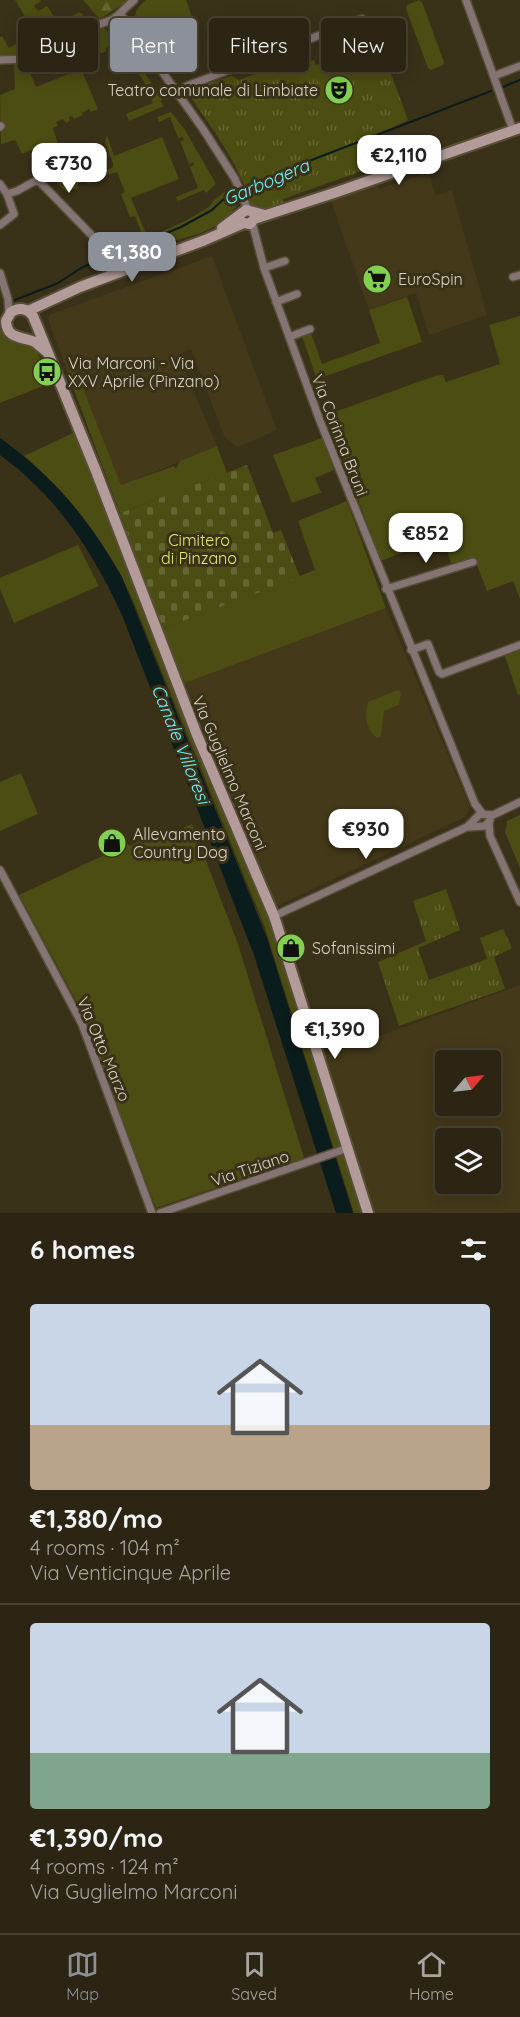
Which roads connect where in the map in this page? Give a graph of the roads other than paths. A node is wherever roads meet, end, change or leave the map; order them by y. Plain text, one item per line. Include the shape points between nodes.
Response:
1 (134, 0) edge
2 (466, 0) edge
3 (120, 18) edge
4 (110, 23) edge
5 (321, 36) edge
6 (0, 60) edge
7 (520, 66) edge
8 (163, 72) edge
9 (494, 76) junction
10 (197, 83) junction
11 (177, 92) junction
12 (182, 99) junction
13 (517, 129) edge
14 (0, 184) edge
15 (7, 194) junction
16 (248, 217) junction
17 (0, 225) edge
18 (285, 261) dead end
19 (264, 268) junction
20 (0, 273) edge
21 (114, 274) junction
22 (297, 294) dead end
23 (5, 296) edge
24 (276, 302) junction
25 (30, 317) junction
26 (5, 320) edge
27 (310, 329) dead end
28 (289, 337) junction
29 (20, 338) junction
30 (47, 352) junction
31 (473, 562) dead end
32 (387, 589) junction
33 (520, 645) edge
34 (411, 650) junction
35 (520, 802) edge
36 (482, 820) junction
37 (0, 870) edge
38 (520, 902) edge
39 (274, 916) junction
40 (344, 1150) junction
41 (152, 1213) edge
42 (160, 1213) edge
43 (368, 1213) edge

1 - 3 street
2 - 9 street
4 - 6 street via 95,26 35,56
5 - 10 street
7 - 9 street
8 - 11 street, Via Corinna Bruni
9 - 13 street
10 - 11 street
10 - 12 street
11 - 12 street, Via Corinna Bruni
12 - 16 street, Via Corinna Bruni via 236,182
13 - 16 street via 268,216
14 - 15 street
15 - 17 street via 14,214
15 - 21 street via 40,182 106,250
16 - 19 street, Via Corinna Bruni
16 - 21 street via 205,240
18 - 19 street
19 - 24 street, Via Corinna Bruni
20 - 23 street
21 - 25 street via 48,301
22 - 24 street
23 - 25 street
23 - 26 street
24 - 28 street, Via Corinna Bruni
25 - 26 street
25 - 29 street via 30,335
25 - 30 street, Via Guglielmo Marconi
26 - 29 street via 9,333
27 - 28 street
28 - 32 street, Via Corinna Bruni
29 - 30 street
30 - 39 street, Via Guglielmo Marconi via 197,735
31 - 32 street
32 - 34 street, Via Corinna Bruni
33 - 34 street via 442,674 428,644
34 - 36 street, Via Corinna Bruni
35 - 36 street
36 - 38 street
36 - 39 street
37 - 41 street, Via Otto Marzo via 82,1024
39 - 40 street, Via Guglielmo Marconi
40 - 42 street, Via Tiziano
40 - 43 street, Via Guglielmo Marconi

